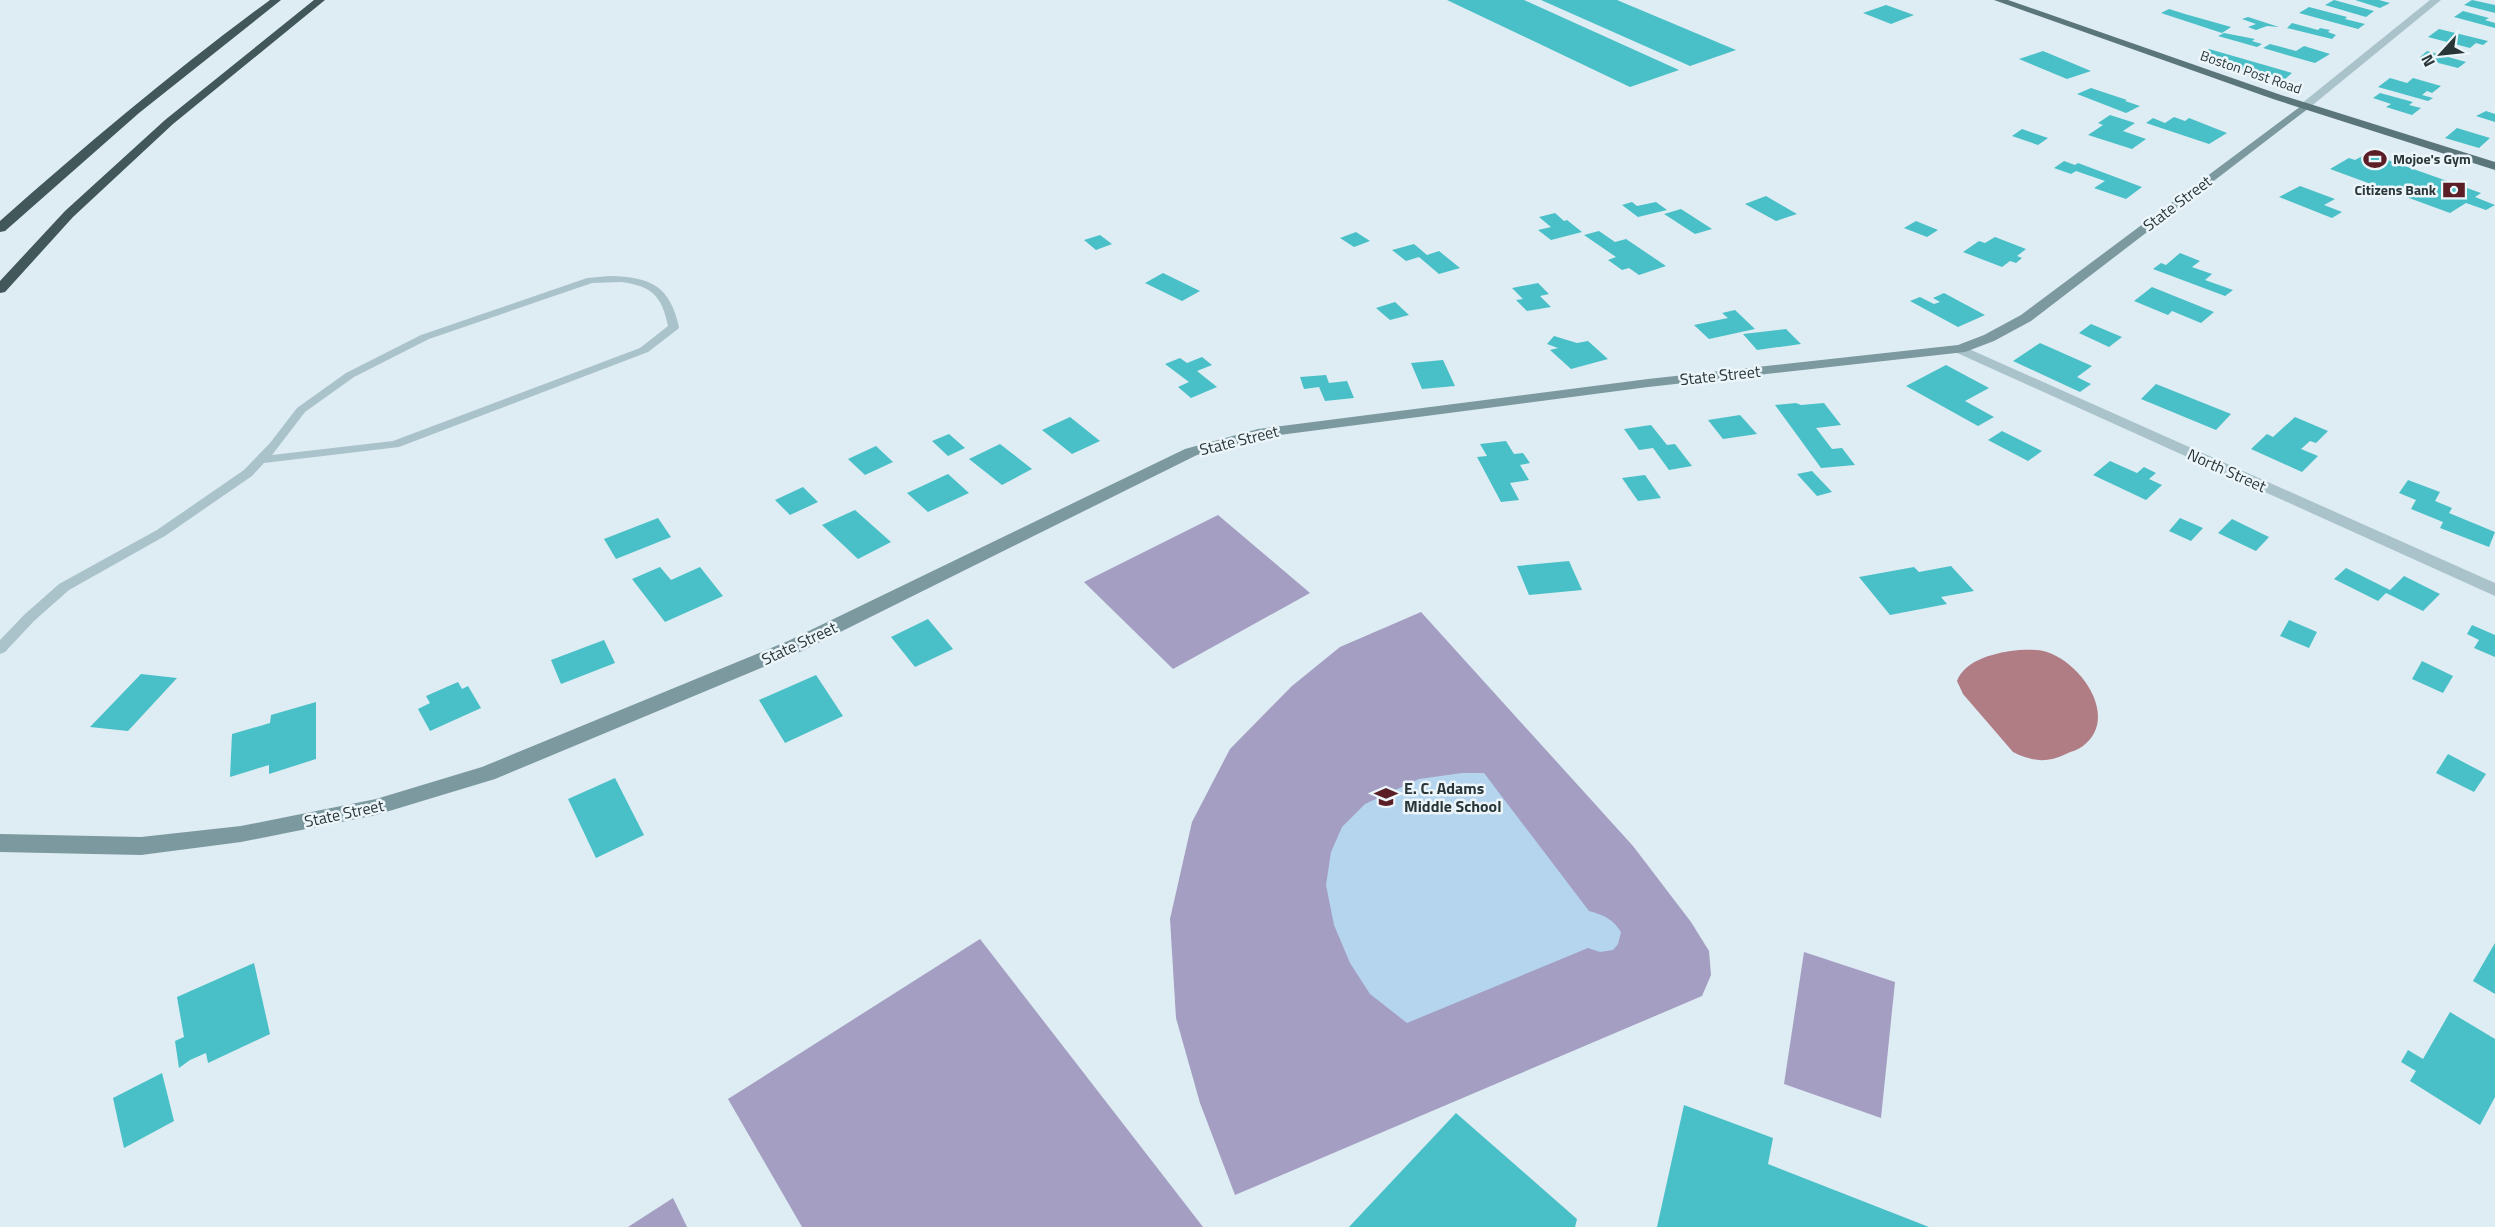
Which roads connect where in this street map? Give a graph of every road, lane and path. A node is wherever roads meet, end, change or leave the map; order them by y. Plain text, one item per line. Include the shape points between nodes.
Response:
1 (276, 0) edge
2 (320, 0) edge
3 (1999, 0) edge
4 (2436, 0) edge
5 (2305, 106) junction
6 (2495, 166) edge
7 (0, 228) edge
8 (0, 289) edge
9 (1960, 349) junction
10 (261, 460) junction
11 (2495, 590) edge
12 (0, 649) edge
13 (0, 843) edge

1 - 7 highway via 104,135
2 - 8 highway via 169,122 69,214
3 - 5 main road, Boston Post Road
4 - 5 street, State Street
5 - 6 main road, Boston Post Road
5 - 9 street, State Street via 2026,318
9 - 11 street, North Street
9 - 13 street, State Street via 1648,383 1264,432 1191,452 795,646 488,773 376,807 241,834 141,846
10 - 10 lane via 301,410 350,375 425,337 591,280 617,278 645,284 666,300 674,327 644,350 395,444
10 - 12 lane via 161,533 64,587

